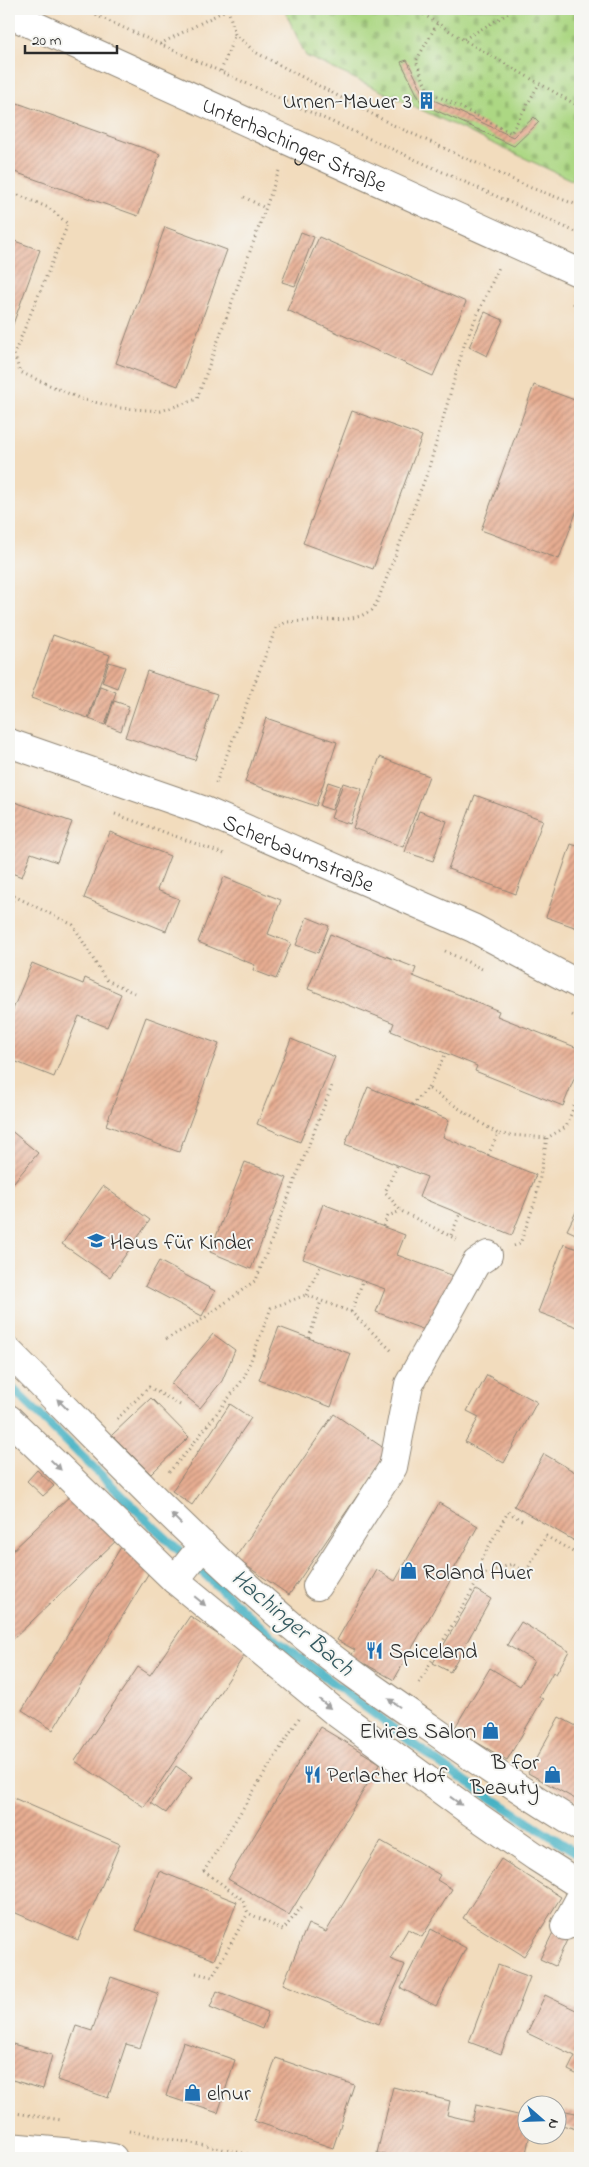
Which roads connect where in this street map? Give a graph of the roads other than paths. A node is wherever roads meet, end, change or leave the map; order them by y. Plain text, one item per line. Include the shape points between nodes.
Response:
1 (9, 14) edge
2 (580, 273) edge
3 (9, 743) edge
4 (580, 985) edge
5 (488, 1255) road end
6 (9, 1352) edge
7 (9, 1419) edge
8 (189, 1563) junction
9 (317, 1586) dead end
10 (580, 1827) edge
11 (580, 1884) edge
12 (580, 1898) edge
13 (565, 1926) dead end
14 (9, 2147) edge
15 (113, 2158) edge

1 - 2 street, Unterhachinger Straße
3 - 4 street, Scherbaumstraße via 205,811 472,928
5 - 9 street via 476,1263 408,1384 393,1467
8 -> 6 street via 97,1440
7 -> 8 street
10 -> 8 street via 404,1710 292,1626
8 -> 11 street via 313,1694 468,1810
12 - 13 street
14 - 15 street

